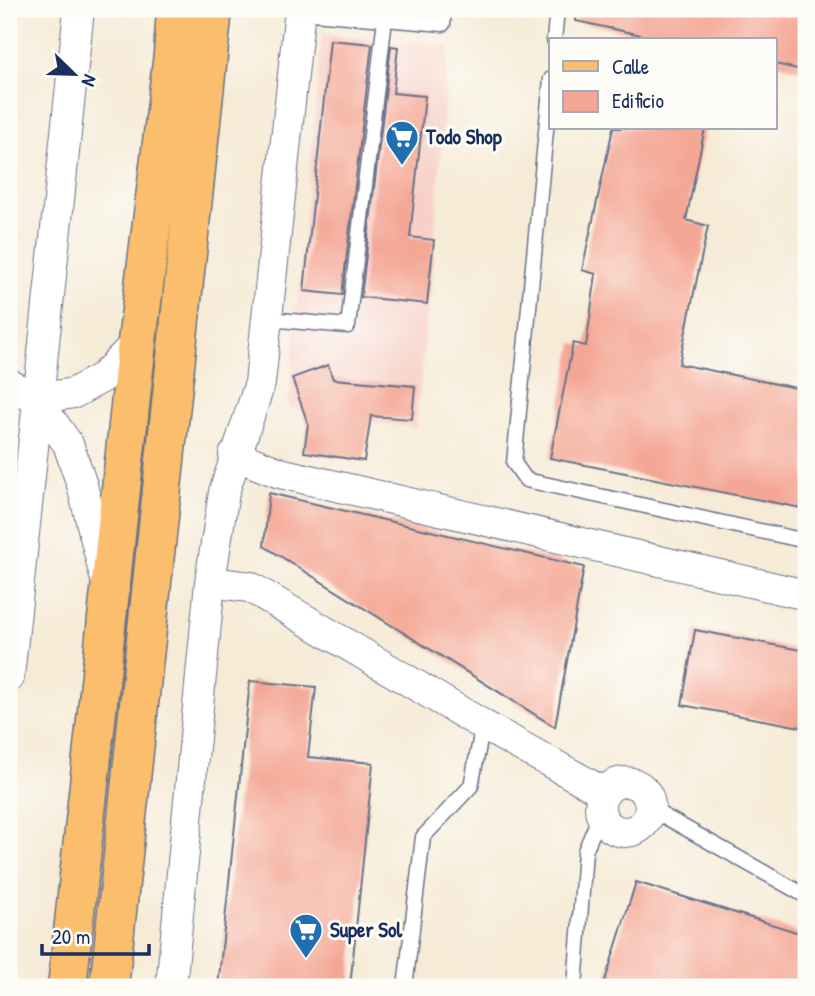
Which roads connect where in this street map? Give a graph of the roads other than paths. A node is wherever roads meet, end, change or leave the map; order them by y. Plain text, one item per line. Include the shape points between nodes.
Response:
1 (79, 9) edge
2 (176, 9) edge
3 (213, 9) edge
4 (444, 9) edge
5 (558, 9) edge
6 (300, 10) edge
7 (385, 19) junction
8 (554, 38) edge
9 (549, 100) edge
10 (268, 319) junction
11 (137, 342) junction
12 (9, 384) edge
13 (36, 400) junction
14 (234, 455) junction
15 (806, 541) edge
16 (210, 582) junction
17 (109, 593) junction
18 (806, 595) edge
19 (9, 677) edge
20 (483, 726) junction
21 (603, 803) junction
22 (649, 813) joint
23 (806, 896) edge
24 (67, 987) edge
25 (109, 987) edge
26 (171, 987) edge
27 (405, 987) edge
28 (575, 987) edge

1 - 13 street
2 - 11 main road
3 - 25 main road
4 - 7 lane via 443,24
5 - 8 lane
6 - 7 lane
6 - 10 street
7 - 10 lane via 348,326
9 - 15 lane via 514,463 526,480
10 - 14 street via 260,383
11 - 13 street via 103,377 74,394
11 - 17 main road
12 - 13 street
13 - 17 street via 68,444
13 - 19 street
14 - 16 street
14 - 18 street via 280,473
16 - 20 street via 250,587
16 - 26 street
17 - 24 main road
20 - 21 street
20 - 27 lane via 471,786 424,837
21 - 22 street via 618,783 635,784 648,796
21 - 28 lane via 585,851
22 - 23 lane via 662,814

